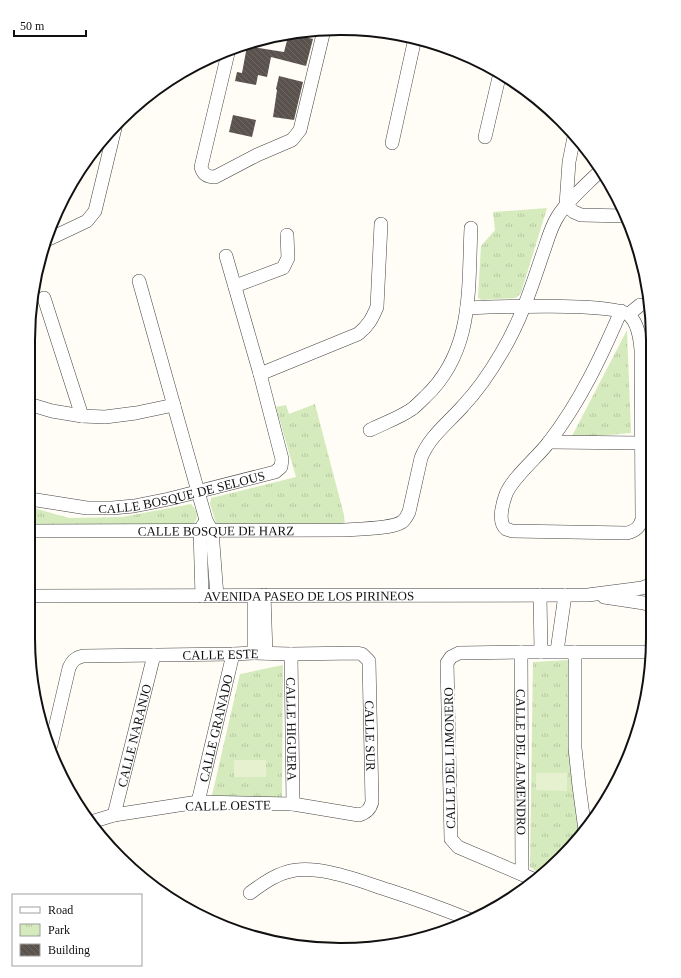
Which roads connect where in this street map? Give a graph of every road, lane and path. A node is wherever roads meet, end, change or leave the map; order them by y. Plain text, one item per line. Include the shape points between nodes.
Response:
1 (323, 36) edge
2 (414, 44) edge
3 (227, 57) edge
4 (499, 79) edge
5 (113, 137) edge
6 (485, 137) dead end
7 (392, 143) dead end
8 (573, 143) edge
9 (597, 174) edge
10 (566, 205) junction
11 (619, 216) edge
12 (381, 224) dead end
13 (471, 228) dead end
14 (287, 235) dead end
15 (53, 237) edge
16 (226, 256) dead end
17 (139, 281) dead end
18 (235, 286) junction
19 (44, 298) dead end
20 (640, 305) dead end
21 (525, 306) junction
22 (467, 308) junction
23 (625, 312) junction
24 (260, 374) junction
25 (174, 405) junction
26 (35, 406) edge
27 (82, 416) junction
28 (370, 430) dead end
29 (549, 442) junction
30 (642, 443) junction
31 (198, 492) junction
32 (35, 500) edge
33 (206, 528) junction
34 (35, 531) edge
35 (646, 586) edge
36 (259, 595) junction
37 (540, 595) junction
38 (565, 595) junction
39 (588, 595) junction
40 (35, 596) edge
41 (202, 596) junction
42 (217, 596) junction
43 (646, 604) edge
44 (557, 651) junction
45 (521, 652) junction
46 (541, 652) junction
47 (575, 652) junction
48 (645, 652) edge
49 (260, 653) junction
50 (233, 654) junction
51 (291, 654) junction
52 (154, 655) junction
53 (366, 657) joint
54 (52, 739) edge
55 (198, 802) junction
56 (293, 804) junction
57 (365, 813) joint
58 (114, 816) junction
59 (96, 821) edge
60 (584, 822) edge
61 (528, 876) edge
62 (250, 893) dead end
63 (464, 917) edge

1 - 3 street via 300,130 296,137 215,177 209,177 201,167
2 - 7 street
4 - 6 street
5 - 15 street via 95,212 87,221
8 - 10 street
9 - 10 street
10 - 11 street via 581,215
10 - 21 street via 550,232
12 - 24 street via 377,307 366,328 358,334
13 - 22 street
14 - 18 street via 288,258 283,268
16 - 18 street, CALLE BOSQUE DE SELOUS
17 - 25 street
18 - 24 street, CALLE BOSQUE DE SELOUS
19 - 27 street
20 - 23 street
21 - 22 street
21 - 23 street via 592,308
21 - 33 street, CALLE BOSQUE DE HARZ via 503,350 485,378 424,449 409,512 401,522 393,526 343,530
22 - 28 street via 462,337 444,376 412,409
23 - 29 street via 582,393
23 - 30 street via 637,330 642,350
24 - 31 street, CALLE BOSQUE DE SELOUS via 282,460 281,467 275,472
25 - 27 street via 118,416
25 - 31 street
26 - 27 street
29 - 30 street
29 - 30 street via 507,493 501,516 506,528 512,531 635,531 642,519
31 - 32 street, CALLE BOSQUE DE SELOUS via 140,505 112,508 87,508
31 - 33 street
33 - 34 street, CALLE BOSQUE DE HARZ
33 - 41 street
33 - 42 street
35 - 39 street
36 - 37 street, AVENIDA PASEO DE LOS PIRINEOS
36 - 42 street, AVENIDA PASEO DE LOS PIRINEOS
36 - 49 street
37 - 38 street, AVENIDA PASEO DE LOS PIRINEOS
37 - 46 street
38 - 39 street, AVENIDA PASEO DE LOS PIRINEOS
38 - 44 street
39 - 43 street
40 - 41 street, AVENIDA PASEO DE LOS PIRINEOS
41 - 42 street, AVENIDA PASEO DE LOS PIRINEOS
44 - 46 street
44 - 47 street
45 - 46 street
45 - 61 street, CALLE DEL ALMENDRO
45 - 61 street, CALLE DEL LIMONERO via 459,654 451,657 447,663 451,839 458,847
47 - 48 street
47 - 60 street via 575,748
49 - 50 street, CALLE ESTE
49 - 51 street, CALLE ESTE
50 - 52 street, CALLE ESTE
50 - 55 street, CALLE GRANADO
51 - 53 street, CALLE ESTE via 362,654
51 - 56 street, CALLE HIGUERA
52 - 54 street, CALLE ESTE via 83,656 75,659 69,668
52 - 58 street, CALLE NARANJO
53 - 57 street, CALLE SUR via 370,667 372,802
55 - 56 street, CALLE OESTE
55 - 58 street, CALLE OESTE
56 - 57 street, CALLE OESTE via 359,815
58 - 59 street, CALLE OESTE
62 - 63 street via 266,881 288,872 309,870 346,876

